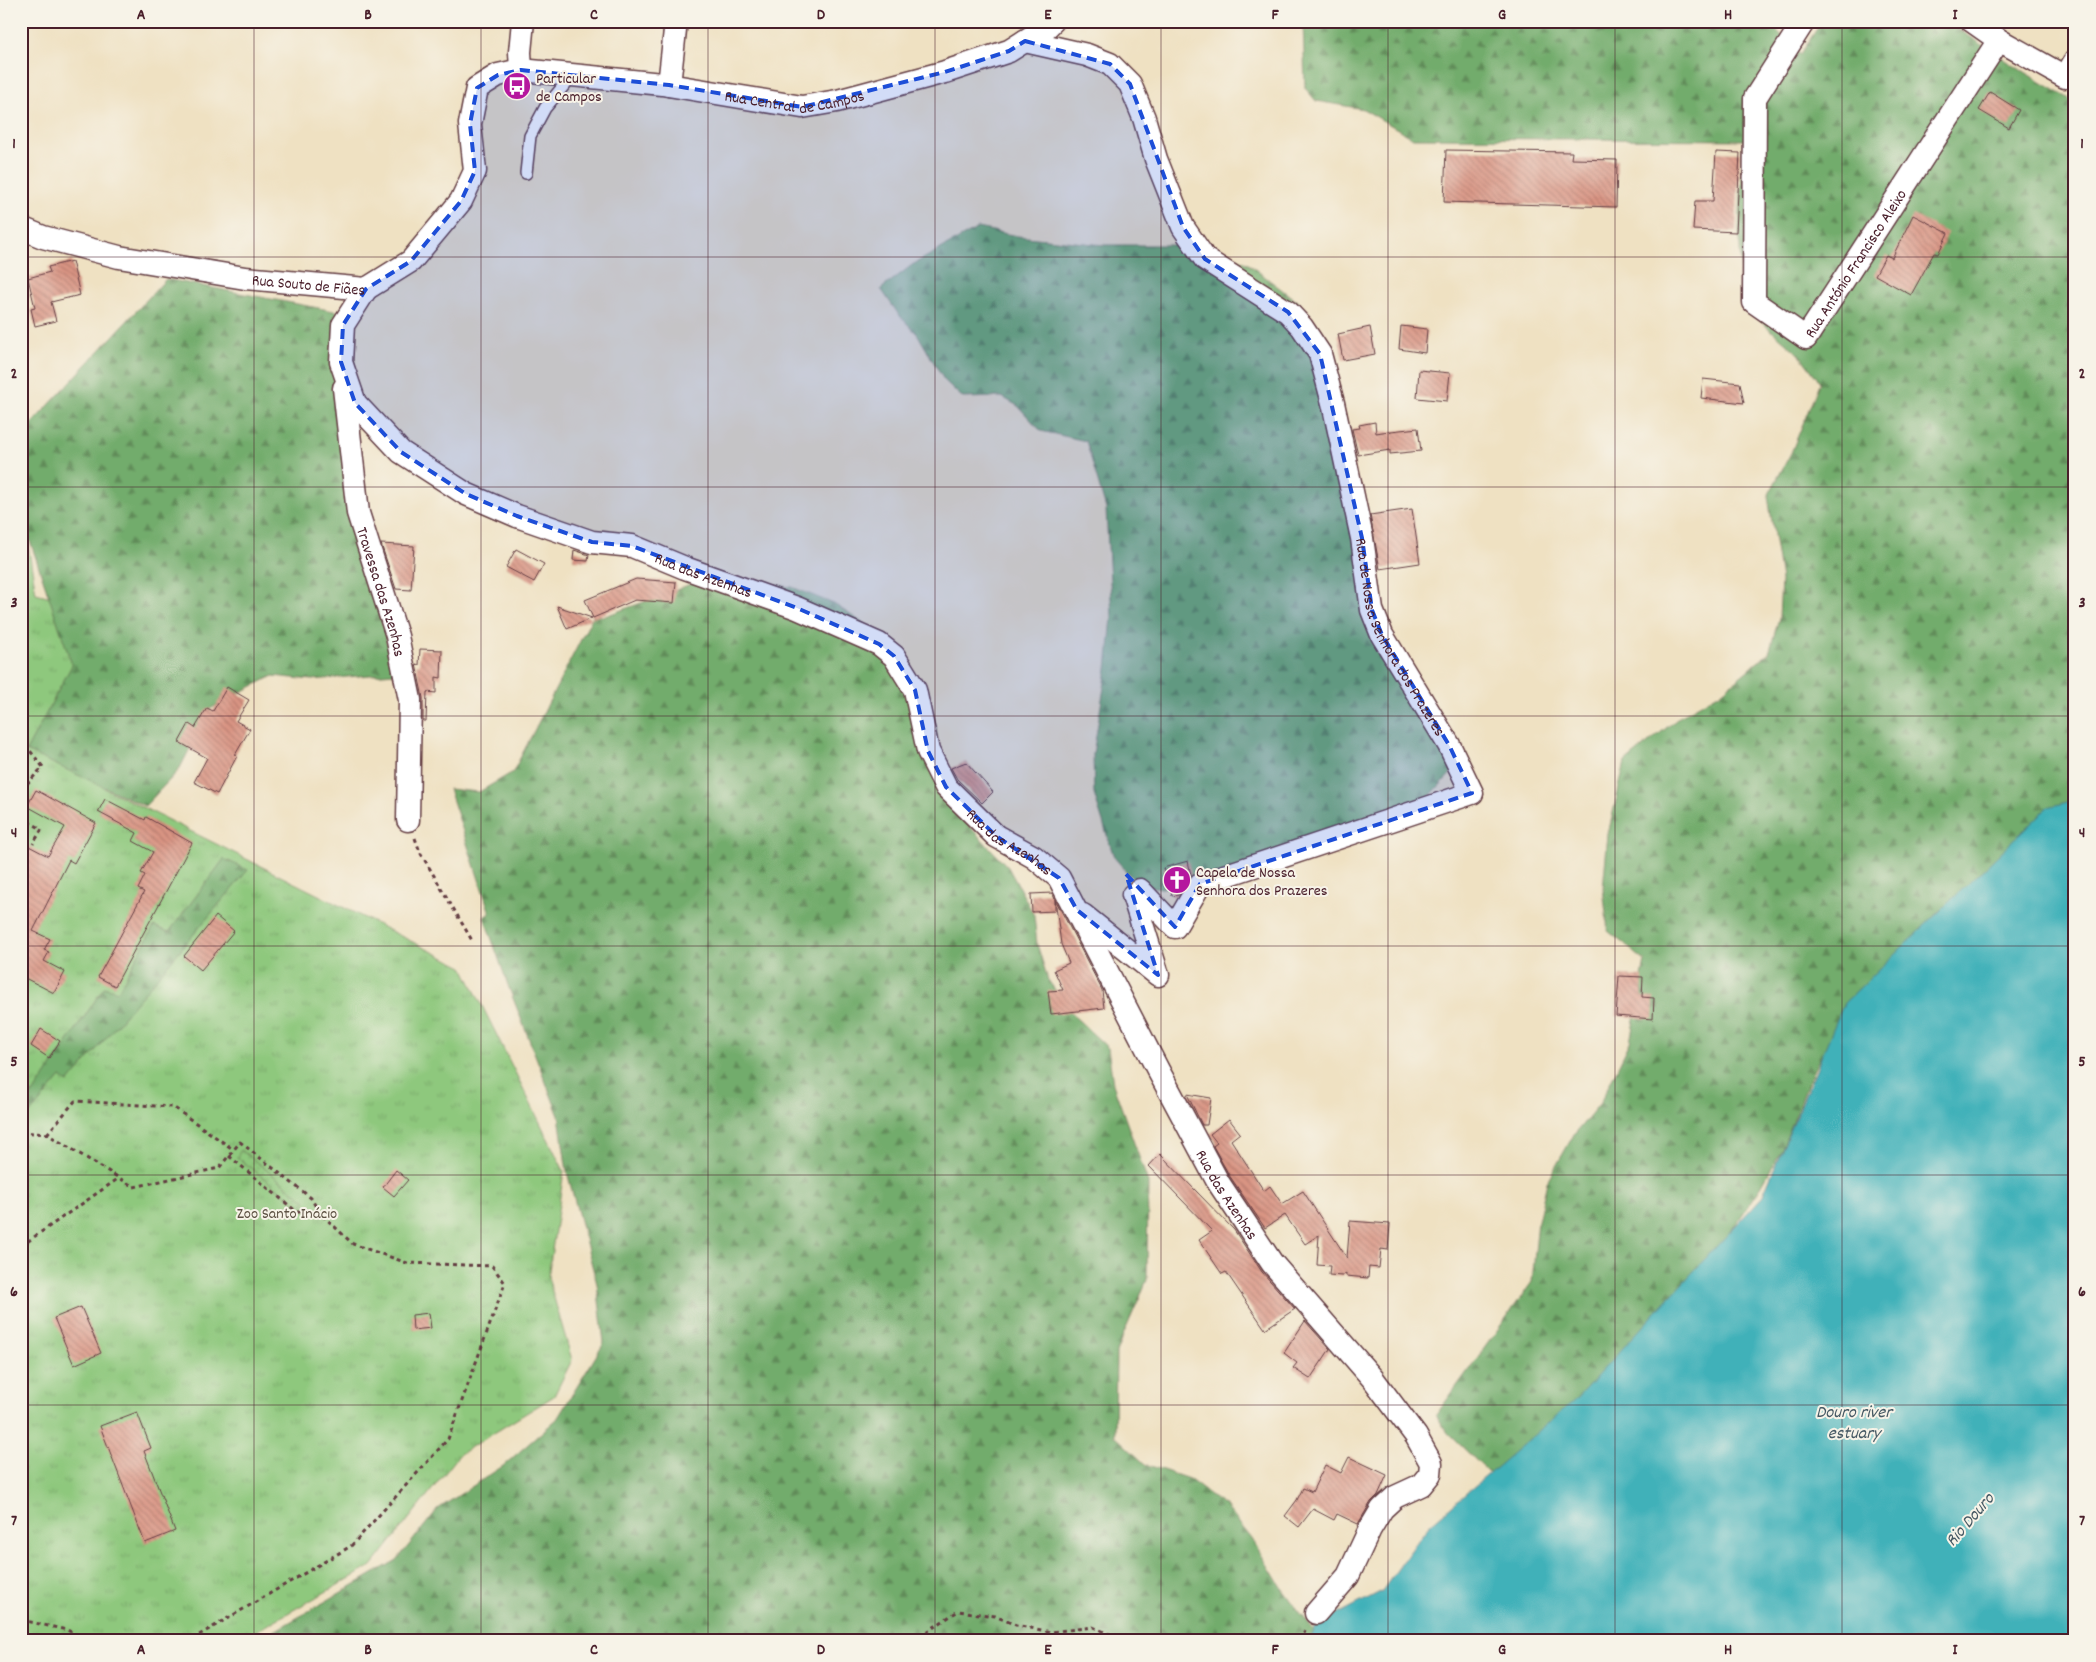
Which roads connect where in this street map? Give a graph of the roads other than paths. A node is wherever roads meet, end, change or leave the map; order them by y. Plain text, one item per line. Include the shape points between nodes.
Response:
1 (523, 21) edge
2 (676, 21) edge
3 (1053, 21) edge
4 (1804, 21) edge
5 (1972, 21) edge
6 (1999, 40) junction
7 (1025, 41) junction
8 (2075, 61) edge
9 (521, 70) junction
10 (572, 76) junction
11 (669, 85) junction
12 (526, 173) dead end
13 (21, 228) edge
14 (366, 289) junction
15 (341, 362) junction
16 (408, 820) road end
17 (1078, 910) junction
18 (1316, 1613) dead end

1 - 9 street
2 - 11 street
3 - 7 street, Rua Central de Campos
4 - 6 street, Rua António Francisco Aleixo via 1755,98 1754,302 1806,338
5 - 6 street
6 - 8 street via 2065,77
7 - 11 street, Rua Central de Campos via 1008,51 945,72 837,101 802,106
7 - 17 street, Rua de Nossa Senhora dos Prazeres via 1087,55 1110,64 1130,84 1182,227 1205,259 1288,312 1320,354 1362,538 1372,610 1382,635 1449,745 1472,793 1200,884 1175,927 1140,890 1133,895 1158,975
9 - 10 street, Rua Central de Campos
9 - 14 street, Rua Souto de Fiães via 498,75 477,88 470,124 475,171 461,202 411,261
10 - 11 street, Rua Central de Campos
10 - 12 lane via 545,108 530,136
13 - 14 street, Rua Souto de Fiães via 43,237 119,256 245,278
14 - 15 street, Rua das Azenhas via 343,325
15 - 16 street, Travessa das Azenhas via 358,513 396,636 410,700
15 - 17 street, Rua das Azenhas via 355,404 401,452 466,494 592,542 632,546 797,608 879,644 894,656 915,690 928,751 946,787 996,836 1034,858 1059,878
17 - 18 street, Rua das Azenhas via 1218,1182 1272,1263 1374,1380 1416,1436 1431,1463 1430,1474 1421,1485 1395,1497 1382,1508 1348,1576

